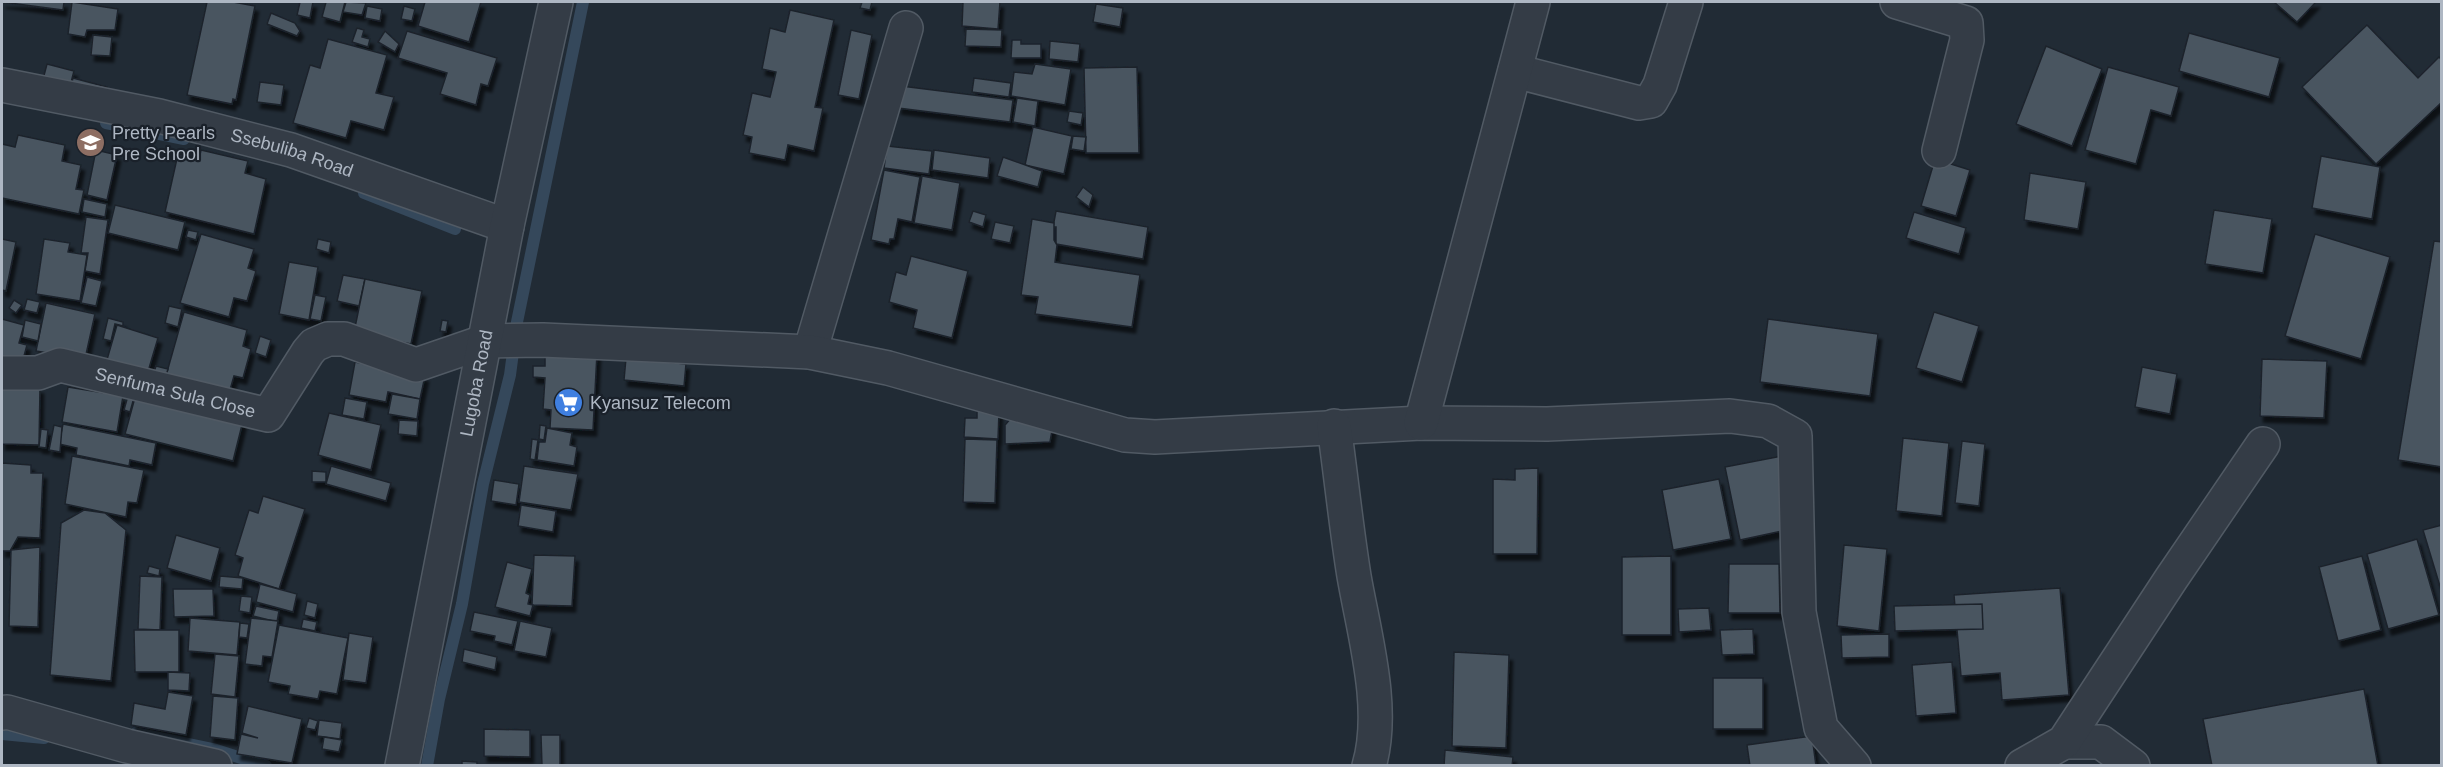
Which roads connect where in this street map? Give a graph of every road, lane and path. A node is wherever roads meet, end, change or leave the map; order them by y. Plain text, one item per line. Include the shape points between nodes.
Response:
1 (556, 2) edge
2 (1533, 2) edge
3 (1686, 2) edge
4 (1898, 2) edge
5 (906, 28) dead end
6 (1515, 71) junction
7 (2, 85) edge
8 (1939, 151) dead end
9 (507, 226) junction
10 (486, 341) junction
11 (810, 352) junction
12 (2, 373) edge
13 (1420, 423) junction
14 (1334, 426) junction
15 (2263, 444) dead end
16 (2, 713) edge
17 (2064, 742) junction
18 (214, 765) edge
19 (402, 765) edge
20 (1369, 765) edge
21 (1854, 765) edge
22 (2022, 765) edge
23 (2133, 765) edge

1 - 9 street, Lugoba Road
2 - 6 street
3 - 6 street via 1660,85 1651,101 1639,103
4 - 8 street via 1966,23 1966,40
5 - 11 street
6 - 13 street
7 - 9 street, Ssebuliba Road via 159,116 291,150
9 - 10 street, Lugoba Road
10 - 11 street
10 - 12 street, Senfuma Sula Close via 416,365 344,339 328,339 308,352 268,415 60,365 38,373
10 - 19 street, Lugoba Road
11 - 14 street via 888,368 1125,435 1155,437
13 - 14 street
13 - 21 street via 1547,424 1731,416 1768,421 1795,436 1799,612 1821,728
14 - 20 street via 1354,576 1374,682 1373,752
15 - 17 street
16 - 18 street
17 - 22 street
17 - 23 street via 2101,742

